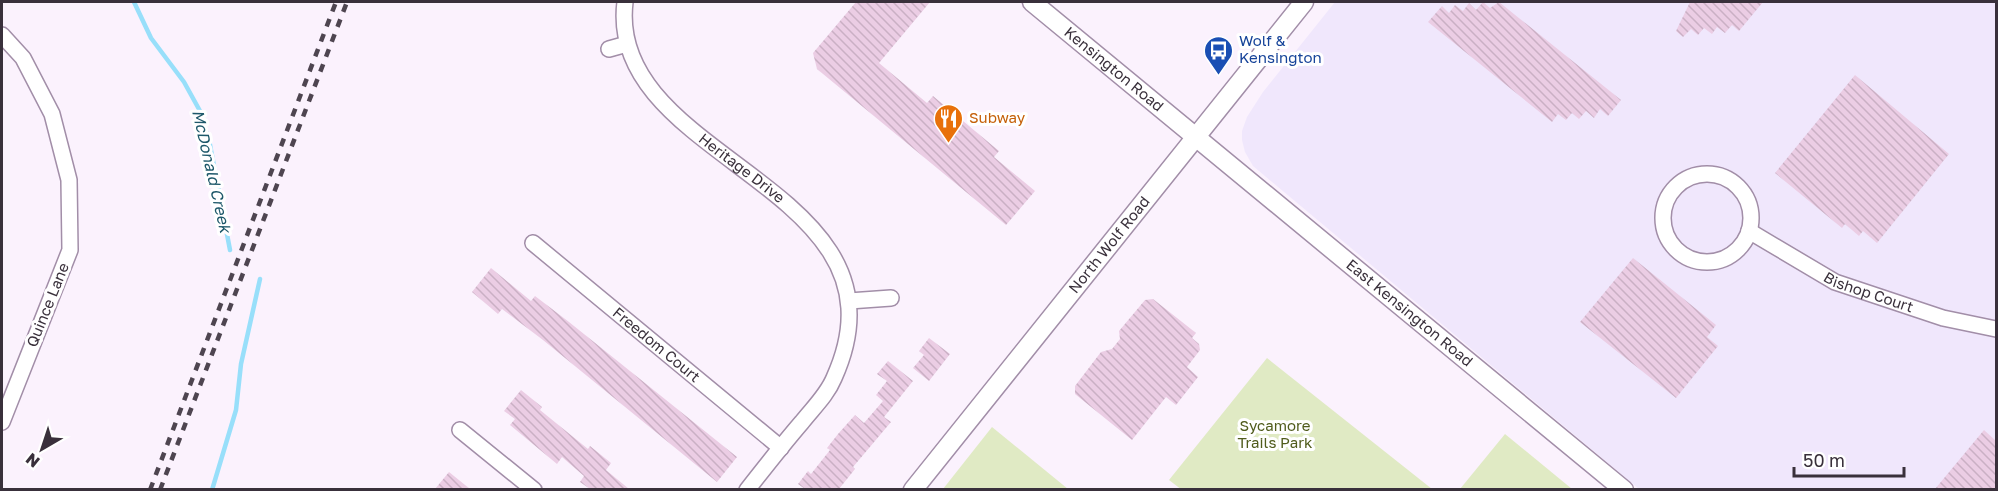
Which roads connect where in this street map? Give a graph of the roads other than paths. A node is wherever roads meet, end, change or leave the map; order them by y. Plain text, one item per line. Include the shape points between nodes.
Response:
1 (625, 2) edge
2 (1032, 2) edge
3 (1304, 2) edge
4 (2, 35) edge
5 (627, 44) junction
6 (609, 49) dead end
7 (1196, 137) junction
8 (1749, 231) junction
9 (533, 243) dead end
10 (891, 298) dead end
11 (849, 301) junction
12 (1996, 329) edge
13 (2, 422) edge
14 (460, 430) dead end
15 (781, 448) junction
16 (534, 489) edge
17 (747, 489) edge
18 (913, 489) edge
19 (1624, 489) edge

1 - 5 street, Heritage Drive
2 - 7 main road, Kensington Road
3 - 7 main road, North Wolf Road
4 - 13 street, Quince Lane via 23,58 52,114 69,180 70,250
5 - 6 street
5 - 11 street, Heritage Drive via 644,79 667,105 814,229 838,264
7 - 18 main road, North Wolf Road
7 - 19 main road, East Kensington Road
8 - 8 street via 1751,218 1745,197 1731,181 1718,175 1690,177 1678,184 1664,208 1667,238 1689,258 1704,262 1733,254
8 - 12 street, Bishop Court via 1835,282 1943,318
9 - 15 street, Freedom Court
10 - 11 street
11 - 15 street, Heritage Drive via 848,330 834,379
14 - 16 street
15 - 17 street, Heritage Drive

